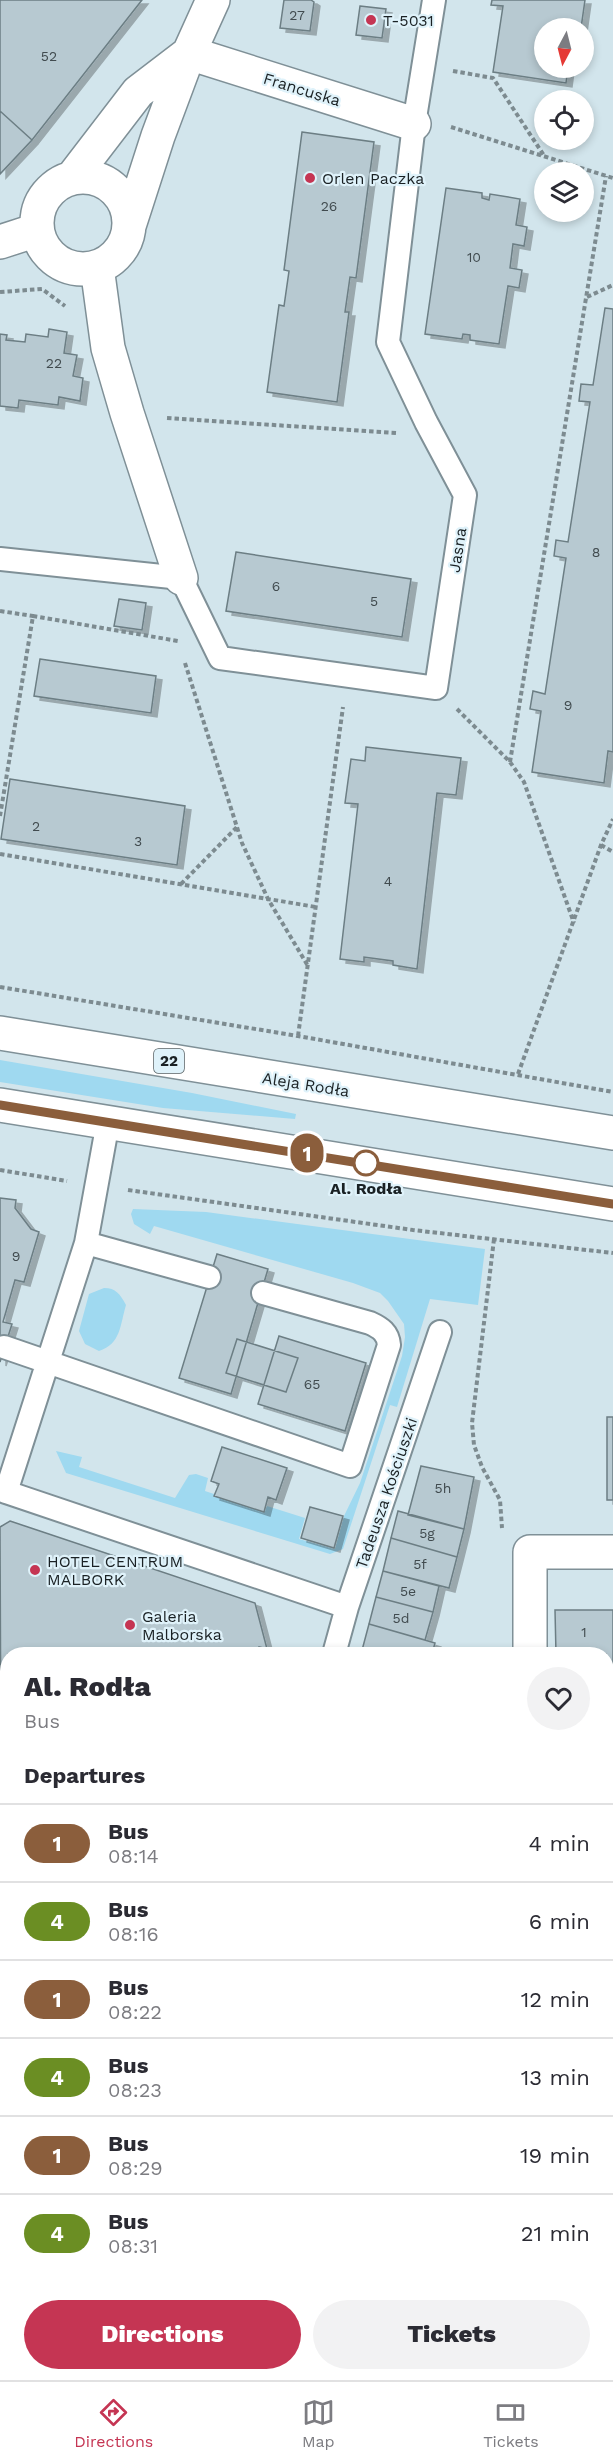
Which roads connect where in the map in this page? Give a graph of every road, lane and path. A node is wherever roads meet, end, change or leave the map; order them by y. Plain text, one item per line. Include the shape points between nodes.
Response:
1 (213, 0) edge
2 (434, 0) edge
3 (189, 53) junction
4 (444, 69) dead end
5 (414, 124) junction
6 (546, 157) junction
7 (606, 176) junction
8 (72, 178) junction
9 (613, 178) edge
10 (129, 226) junction
11 (37, 230) junction
12 (0, 242) edge
13 (97, 267) junction
14 (613, 285) edge
15 (0, 292) edge
16 (586, 297) junction
17 (68, 314) dead end
18 (160, 418) dead end
19 (429, 428) junction
20 (0, 559) edge
21 (181, 578) junction
22 (0, 611) edge
23 (33, 616) junction
24 (175, 631) dead end
25 (178, 641) junction
26 (347, 675) junction
27 (436, 688) junction
28 (510, 762) junction
29 (0, 816) edge
30 (613, 819) edge
31 (237, 827) junction
32 (601, 845) junction
33 (613, 852) edge
34 (0, 854) edge
35 (181, 884) junction
36 (268, 899) junction
37 (316, 907) junction
38 (574, 923) junction
39 (308, 966) junction
40 (0, 987) edge
41 (0, 1033) edge
42 (298, 1036) junction
43 (518, 1074) junction
44 (613, 1092) edge
45 (0, 1105) edge
46 (108, 1122) junction
47 (613, 1133) edge
48 (0, 1170) edge
49 (95, 1185) junction
50 (613, 1204) edge
51 (494, 1239) junction
52 (86, 1243) junction
53 (613, 1253) edge
54 (208, 1277) dead end
55 (262, 1293) dead end
56 (440, 1332) dead end
57 (4, 1347) dead end
58 (49, 1361) junction
59 (3, 1491) edge
60 (530, 1551) junction
61 (613, 1552) edge
62 (347, 1607) junction
63 (336, 1647) edge
64 (530, 1647) edge

1 - 3 street
2 - 5 lane, Jasna
3 - 5 street, Francuska
3 - 8 street via 138,92
3 - 10 street
4 - 6 path via 493,78
5 - 6 path via 431,120
5 - 19 lane, Jasna via 388,342
6 - 7 path
7 - 9 path
7 - 16 path
8 - 10 street via 92,177 110,185 127,207
8 - 11 street via 54,186 42,201
10 - 13 street via 119,252
11 - 12 street
11 - 13 street via 44,249 59,262 77,269
13 - 21 street via 108,348
14 - 16 path
15 - 17 path via 42,289 64,305
16 - 28 path
18 - 19 path
19 - 27 lane, Jasna via 465,495
20 - 21 lane
21 - 26 lane via 220,658
22 - 23 path
23 - 25 path
23 - 29 path
24 - 25 path
25 - 31 path
26 - 27 lane
26 - 37 path
27 - 28 path
28 - 38 path via 524,782
30 - 32 path
31 - 35 path
31 - 36 path
32 - 33 path
32 - 38 path
34 - 35 path
35 - 36 path
36 - 37 path
36 - 39 path
37 - 39 path
38 - 43 path
39 - 42 path
40 - 42 path
41 - 47 street, Aleja Rodła / 22
42 - 43 path
43 - 44 path
45 - 46 street
46 - 49 lane
46 - 50 street
48 - 49 path
49 - 51 path
49 - 52 lane
51 - 53 path
51 - 60 path via 475,1388 474,1444 500,1500 502,1534 513,1547
52 - 54 lane
52 - 58 lane
55 - 58 lane via 370,1323 388,1337 389,1345 351,1466
56 - 62 lane, Tadeusza Kościuszki
57 - 58 lane
58 - 59 lane
59 - 62 lane
60 - 61 street
60 - 64 street
62 - 63 lane, Tadeusza Kościuszki

